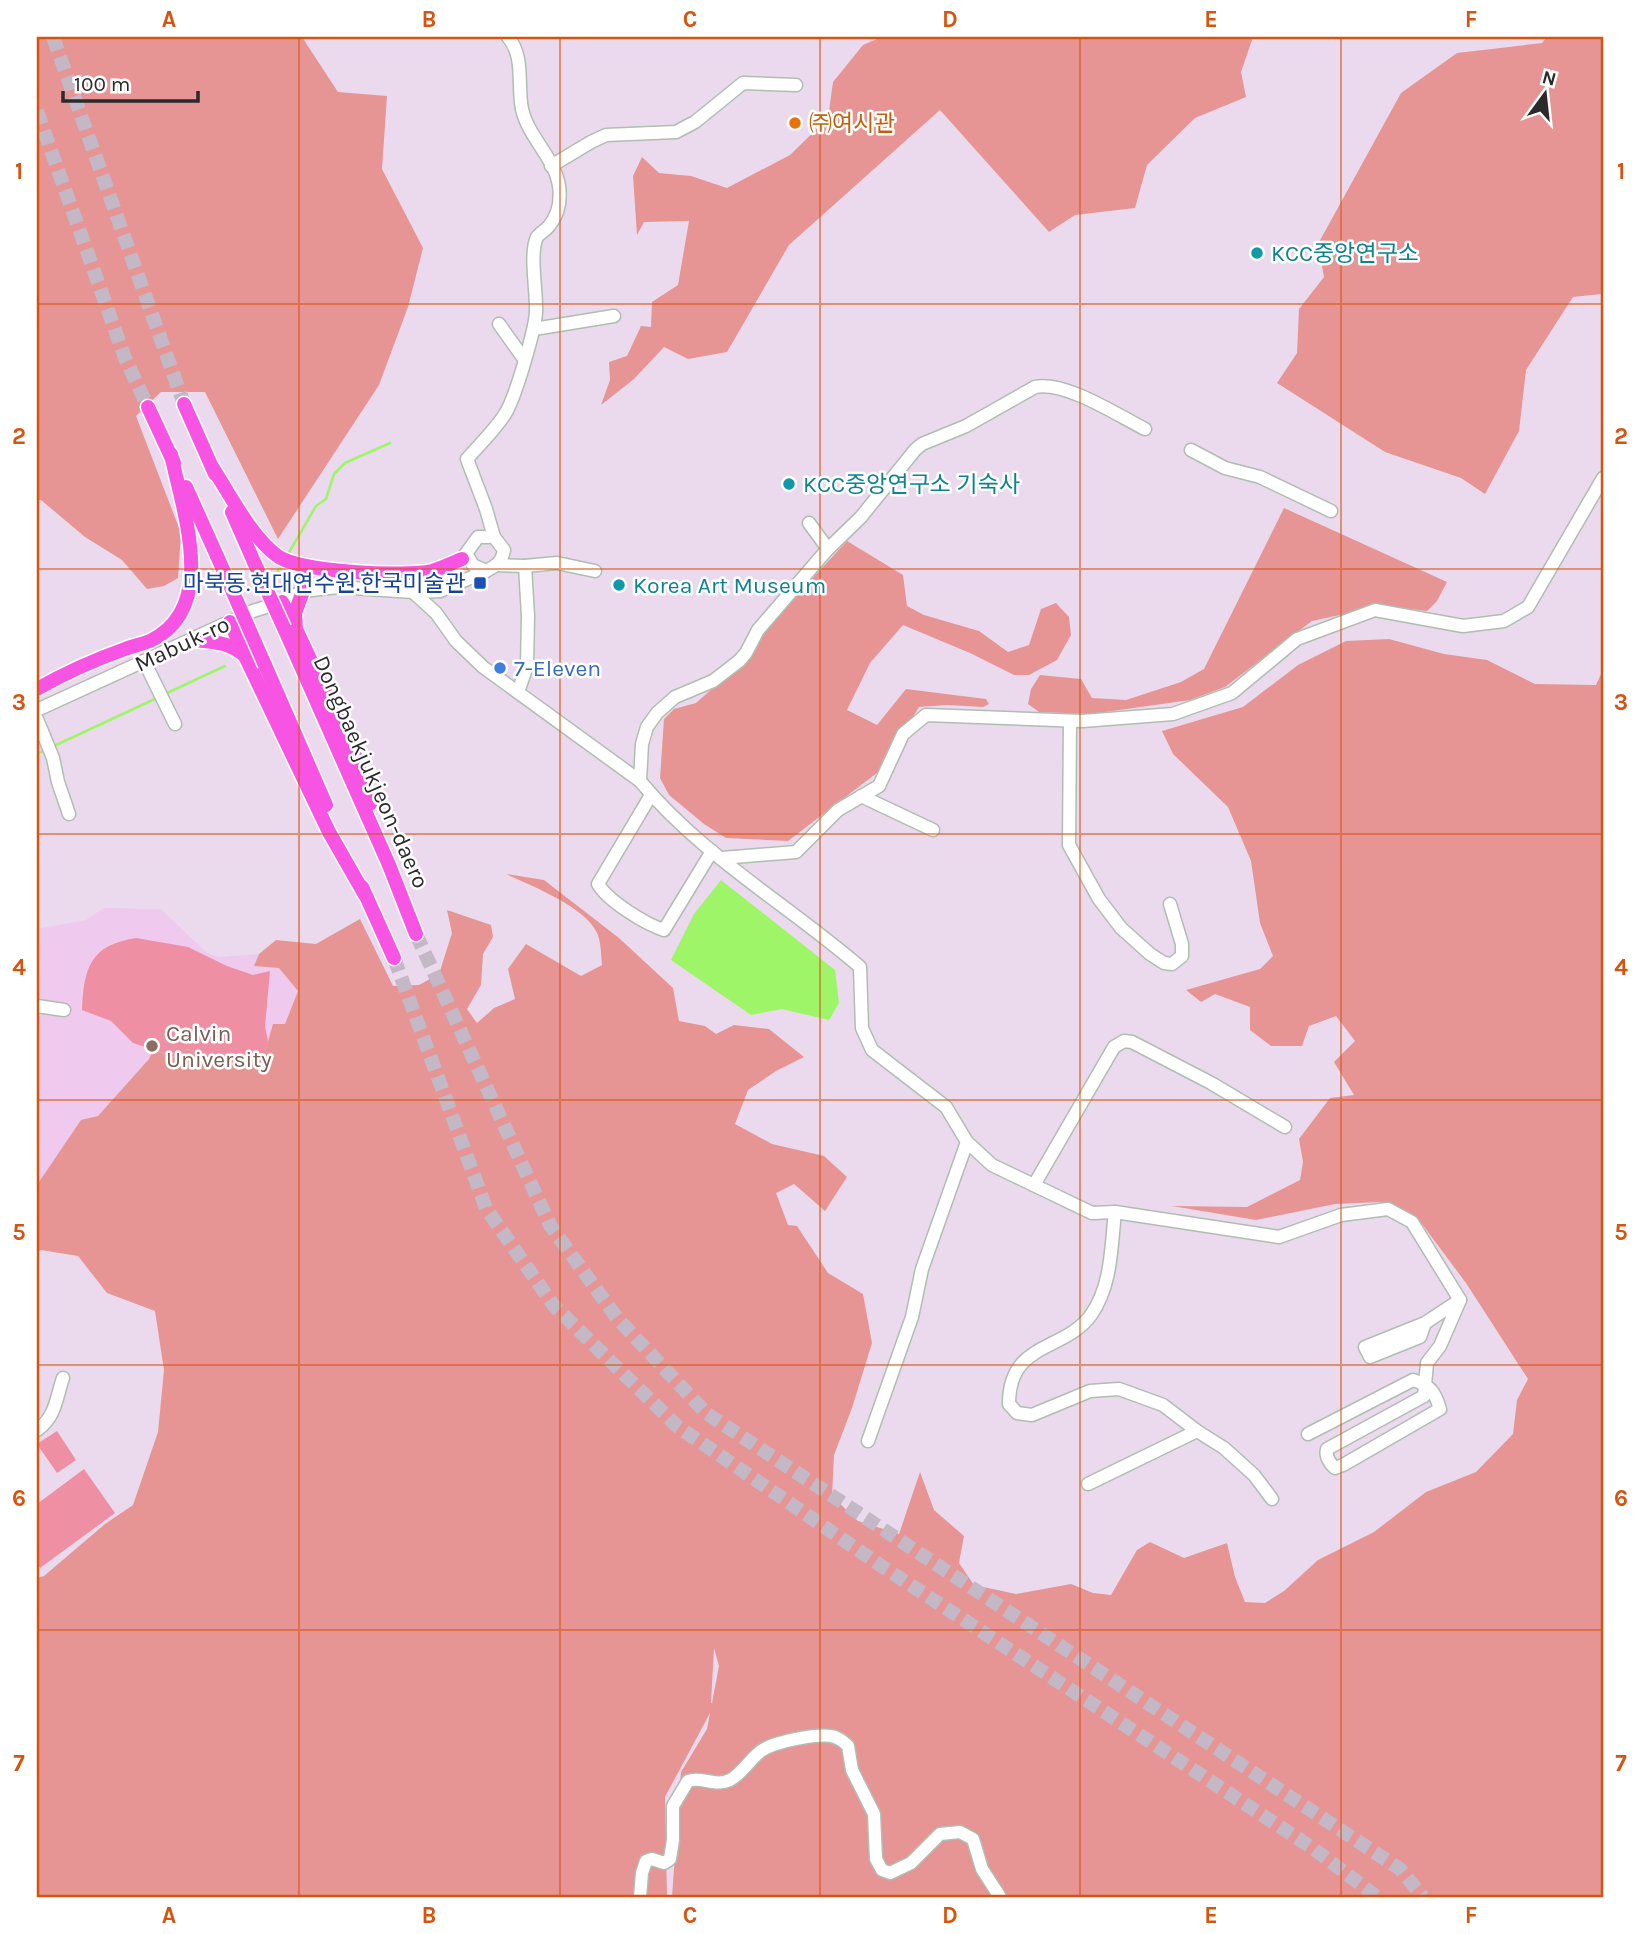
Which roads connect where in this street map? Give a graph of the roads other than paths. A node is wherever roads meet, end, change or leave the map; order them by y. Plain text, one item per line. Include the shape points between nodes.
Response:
1 (514, 39) edge
2 (796, 85) dead end
3 (551, 166) junction
4 (614, 316) dead end
5 (499, 324) dead end
6 (534, 330) junction
7 (524, 359) junction
8 (184, 404) tunnel mouth
9 (148, 407) tunnel mouth
10 (1146, 429) dead end
11 (1191, 450) dead end
12 (171, 454) junction
13 (212, 467) junction
14 (1603, 478) edge
15 (1331, 511) dead end
16 (809, 523) dead end
17 (494, 537) junction
18 (828, 549) junction
19 (465, 557) junction
20 (525, 566) junction
21 (491, 568) junction
22 (595, 571) dead end
23 (303, 591) junction
24 (413, 592) junction
25 (282, 602) junction
26 (230, 622) junction
27 (290, 629) junction
28 (193, 640) junction
29 (245, 656) junction
30 (144, 662) junction
31 (37, 689) edge
32 (518, 692) junction
33 (37, 710) edge
34 (37, 719) edge
35 (1070, 721) junction
36 (174, 724) dead end
37 (640, 781) junction
38 (651, 795) junction
39 (861, 796) junction
40 (69, 814) dead end
41 (933, 830) dead end
42 (717, 855) junction
43 (365, 895) junction
44 (1170, 904) dead end
45 (416, 934) tunnel mouth
46 (394, 958) tunnel mouth
47 (37, 1006) edge
48 (64, 1010) dead end
49 (1285, 1127) dead end
50 (967, 1142) junction
51 (1034, 1185) junction
52 (1115, 1212) junction
53 (1460, 1300) junction
54 (1425, 1323) dead end
55 (63, 1378) dead end
56 (1426, 1384) junction
57 (37, 1430) edge
58 (1197, 1431) junction
59 (1308, 1434) dead end
60 (869, 1441) dead end
61 (1088, 1483) dead end
62 (1272, 1499) dead end
63 (640, 1897) edge
64 (1000, 1897) edge

1 - 3 street via 523,111
2 - 3 street via 743,83 676,132 606,135
3 - 6 street via 560,206 550,226 538,236
4 - 6 street
5 - 7 street
6 - 7 street
7 - 17 street via 506,412 467,458
8 - 13 main road
9 - 12 main road
10 - 18 street via 1066,391 1048,385 1035,387 922,444
11 - 15 street
12 - 31 main road via 190,545 190,583 178,616 150,641
12 - 43 main road, bridge
13 - 19 main road via 244,521 277,556 298,565 406,574 433,570
13 - 27 main road, bridge
14 - 35 street via 1528,607 1504,621 1463,626 1375,610 1297,639 1232,692 1197,706 1173,714
16 - 18 street
17 - 19 street via 478,537
17 - 21 street via 504,550 502,559
18 - 37 street via 758,630 739,661 713,681 675,697 657,713 642,744
19 - 21 street via 473,565
19 - 24 street via 439,579
20 - 21 street
20 - 22 street via 557,563
20 - 32 street via 527,666
21 - 24 street, Mabuk-ro via 440,591
23 - 24 street, Mabuk-ro via 338,587
23 - 25 street, Mabuk-ro
23 - 27 main road
24 - 32 street via 483,667
25 - 26 street, Mabuk-ro
25 - 27 main road
26 - 28 street, Mabuk-ro
26 - 29 main road
27 - 45 main road, Dongbaekjukjeon-daero
28 - 29 main road via 223,643
28 - 30 street, Mabuk-ro
29 - 43 main road via 329,832
30 - 33 street, Mabuk-ro
30 - 36 street
32 - 37 street
34 - 40 street
35 - 39 street via 926,715 903,734 879,786
35 - 44 street via 1069,845 1121,928 1150,954 1172,964 1182,956 1182,944
37 - 38 street
38 - 42 street
38 - 42 street via 597,884 603,893 664,930
39 - 41 street
39 - 42 street via 838,810 796,852
42 - 50 street via 860,967 862,1028 872,1050 946,1107
43 - 46 main road
47 - 48 street
49 - 51 street via 1199,1077 1124,1041 1114,1047
50 - 51 street via 992,1166
50 - 60 street
51 - 52 street via 1092,1213
52 - 53 street via 1279,1237 1341,1215 1388,1209 1412,1222
52 - 58 street via 1106,1288 1080,1326 1018,1367 1009,1386 1009,1404 1017,1413 1032,1415 1090,1391 1119,1389 1163,1405
53 - 54 street
53 - 56 street via 1440,1346 1427,1363
55 - 57 street via 53,1413
56 - 56 street via 1436,1394 1440,1409 1343,1465 1331,1465 1327,1449 1424,1396
56 - 59 street via 1413,1380
58 - 61 street
58 - 62 street via 1254,1475
63 - 64 street via 646,1861 670,1859 673,1806 688,1782 727,1781 765,1748 822,1735 837,1737 848,1746 852,1770 874,1814 876,1859 882,1870 894,1873 940,1833 960,1832 973,1839 982,1869

